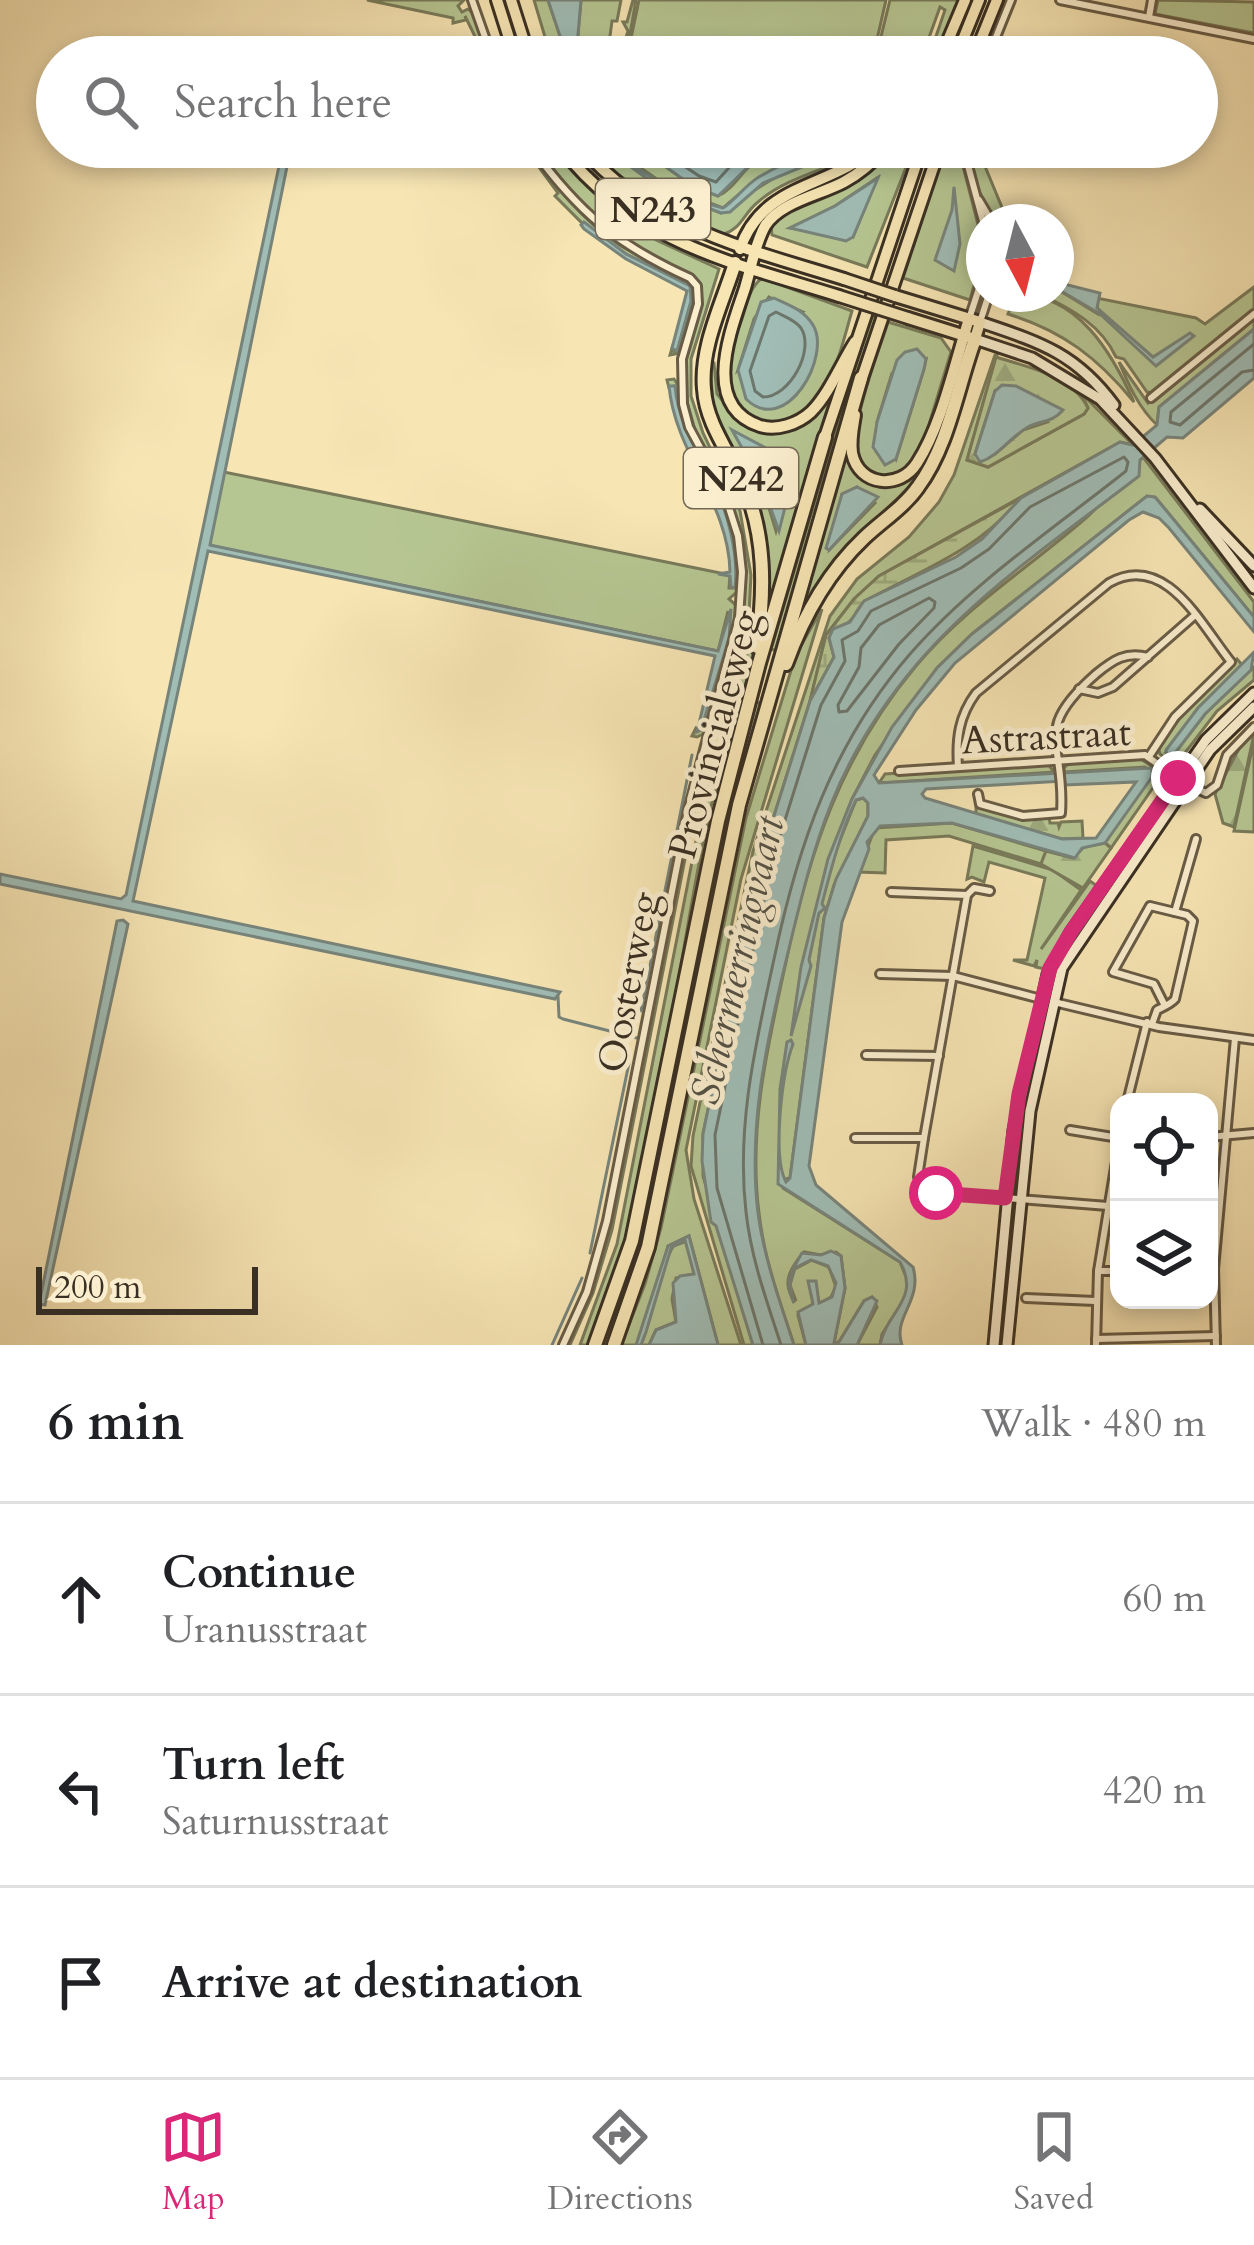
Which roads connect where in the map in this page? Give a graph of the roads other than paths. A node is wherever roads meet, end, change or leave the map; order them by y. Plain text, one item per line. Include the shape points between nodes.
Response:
1 (472, 0) edge
2 (497, 0) edge
3 (511, 0) edge
4 (965, 0) edge
5 (979, 0) edge
6 (997, 0) edge
7 (1011, 0) edge
8 (1060, 0) edge
9 (1152, 0) edge
10 (1149, 17) junction
11 (485, 36) edge
12 (508, 36) edge
13 (523, 36) edge
14 (950, 36) edge
15 (964, 36) edge
16 (982, 36) edge
17 (996, 36) edge
18 (1254, 40) edge
19 (549, 168) edge
20 (579, 168) edge
21 (599, 168) edge
22 (844, 168) edge
23 (862, 168) edge
24 (915, 168) edge
25 (933, 168) edge
26 (968, 168) edge
27 (979, 204) edge
28 (740, 247) junction
29 (756, 252) junction
30 (735, 263) junction
31 (751, 268) junction
32 (977, 312) edge
33 (979, 312) edge
34 (1254, 314) edge
35 (975, 320) junction
36 (969, 337) junction
37 (855, 342) junction
38 (861, 378) junction
39 (1151, 398) dead end
40 (1126, 423) junction
41 (825, 436) joint
42 (1179, 489) junction
43 (1254, 566) edge
44 (1254, 588) edge
45 (1194, 616) junction
46 (1148, 657) junction
47 (1079, 689) junction
48 (1254, 693) edge
49 (749, 702) junction
50 (1254, 706) edge
51 (763, 715) junction
52 (1254, 727) edge
53 (1150, 755) junction
54 (1058, 764) junction
55 (958, 767) junction
56 (898, 771) dead end
57 (1182, 781) junction
58 (978, 794) dead end
59 (1196, 838) dead end
60 (989, 891) dead end
61 (891, 892) dead end
62 (967, 895) junction
63 (1175, 912) junction
64 (880, 974) dead end
65 (953, 976) junction
66 (1041, 999) junction
67 (1054, 1002) junction
68 (1165, 1006) junction
69 (1149, 1023) junction
70 (1235, 1038) junction
71 (1254, 1040) edge
72 (866, 1055) dead end
73 (939, 1056) junction
74 (1129, 1093) edge
75 (1070, 1130) dead end
76 (1254, 1133) edge
77 (1228, 1136) junction
78 (1218, 1137) edge
79 (854, 1138) dead end
80 (924, 1138) junction
81 (1110, 1138) edge
82 (1110, 1194) edge
83 (1005, 1198) junction
84 (1018, 1199) junction
85 (1108, 1206) junction
86 (1218, 1215) edge
87 (1098, 1271) junction
88 (1110, 1271) edge
89 (1026, 1298) dead end
90 (1095, 1300) junction
91 (1214, 1309) edge
92 (1216, 1340) edge
93 (1096, 1342) edge
94 (563, 1345) edge
95 (595, 1345) edge
96 (614, 1345) edge
97 (994, 1345) edge
98 (1006, 1345) edge

1 - 11 street
2 - 12 main road
3 - 13 main road
4 - 14 main road
5 - 15 main road
6 - 16 main road
7 - 17 street
8 - 10 street
9 - 10 street
10 - 18 street
19 - 94 street, Oosterweg via 593,221 698,286 682,359 683,404 729,506 741,560 735,638 688,810 607,1221
20 - 30 main road, N243 via 637,221
21 - 28 main road, N243 via 650,207
22 - 28 main road via 771,202
23 - 29 main road via 775,216
24 - 37 main road, Provincialeweg / N242
25 - 38 main road, Provincialeweg / N242
26 - 27 street
28 - 29 main road, N243
28 - 30 main road
29 - 31 main road
29 - 35 main road, N243, bridge
30 - 31 main road, N243
30 - 49 highway, N242 via 703,384 761,547
31 - 36 main road, N243, bridge
31 - 37 main road, N242 via 724,361 725,387 742,416 772,428 800,420
32 - 35 street
33 - 35 street
34 - 39 street
35 - 36 main road
35 - 40 street via 1070,357
36 - 38 main road, N242 via 926,447 895,481 876,481 855,462
36 - 40 street via 1065,375
36 - 51 highway, N242 via 928,473 820,590
37 - 41 main road, Provincialeweg / N242
38 - 51 highway, Provincialeweg / N242
40 - 42 street
41 - 49 highway, Provincialeweg / N242
42 - 43 street
42 - 44 street
45 - 46 street
45 - 53 street via 1231,662 1175,717
45 - 55 street via 1160,579 1133,574 1109,583 976,692 957,735
46 - 47 street via 1117,658
46 - 47 street via 1108,690
47 - 54 street via 1059,713
48 - 57 street via 1217,726
49 - 95 highway, Provincialeweg / N242 via 632,1241
50 - 57 street
51 - 96 highway, Provincialeweg / N242 via 648,1246
52 - 57 street via 1227,755 1214,790
53 - 54 street, Astrastraat
53 - 57 street, Astrastraat
54 - 55 street, Astrastraat
54 - 58 street via 1059,814 1023,816 980,804
55 - 56 street, Astrastraat
57 - 66 street via 1057,953
57 - 67 street via 1068,955
59 - 63 street
60 - 62 street
61 - 62 street
62 - 65 street
63 - 68 street via 1193,920 1175,999
63 - 68 street via 1146,908 1113,972 1154,985
64 - 65 street
65 - 66 street
65 - 73 street
66 - 67 street
66 - 83 street
67 - 69 street
67 - 84 street
68 - 69 street
69 - 70 street
69 - 74 street
70 - 71 street
70 - 77 street
72 - 73 street
73 - 80 street
75 - 81 street
76 - 77 street
77 - 78 street
77 - 86 street
79 - 80 street
80 - 83 street via 918,1177 925,1190
82 - 85 street
83 - 84 street
83 - 97 street
84 - 85 street
84 - 98 street
85 - 87 street
87 - 88 street
87 - 90 street
89 - 90 street
90 - 93 street
91 - 92 street
92 - 93 street

